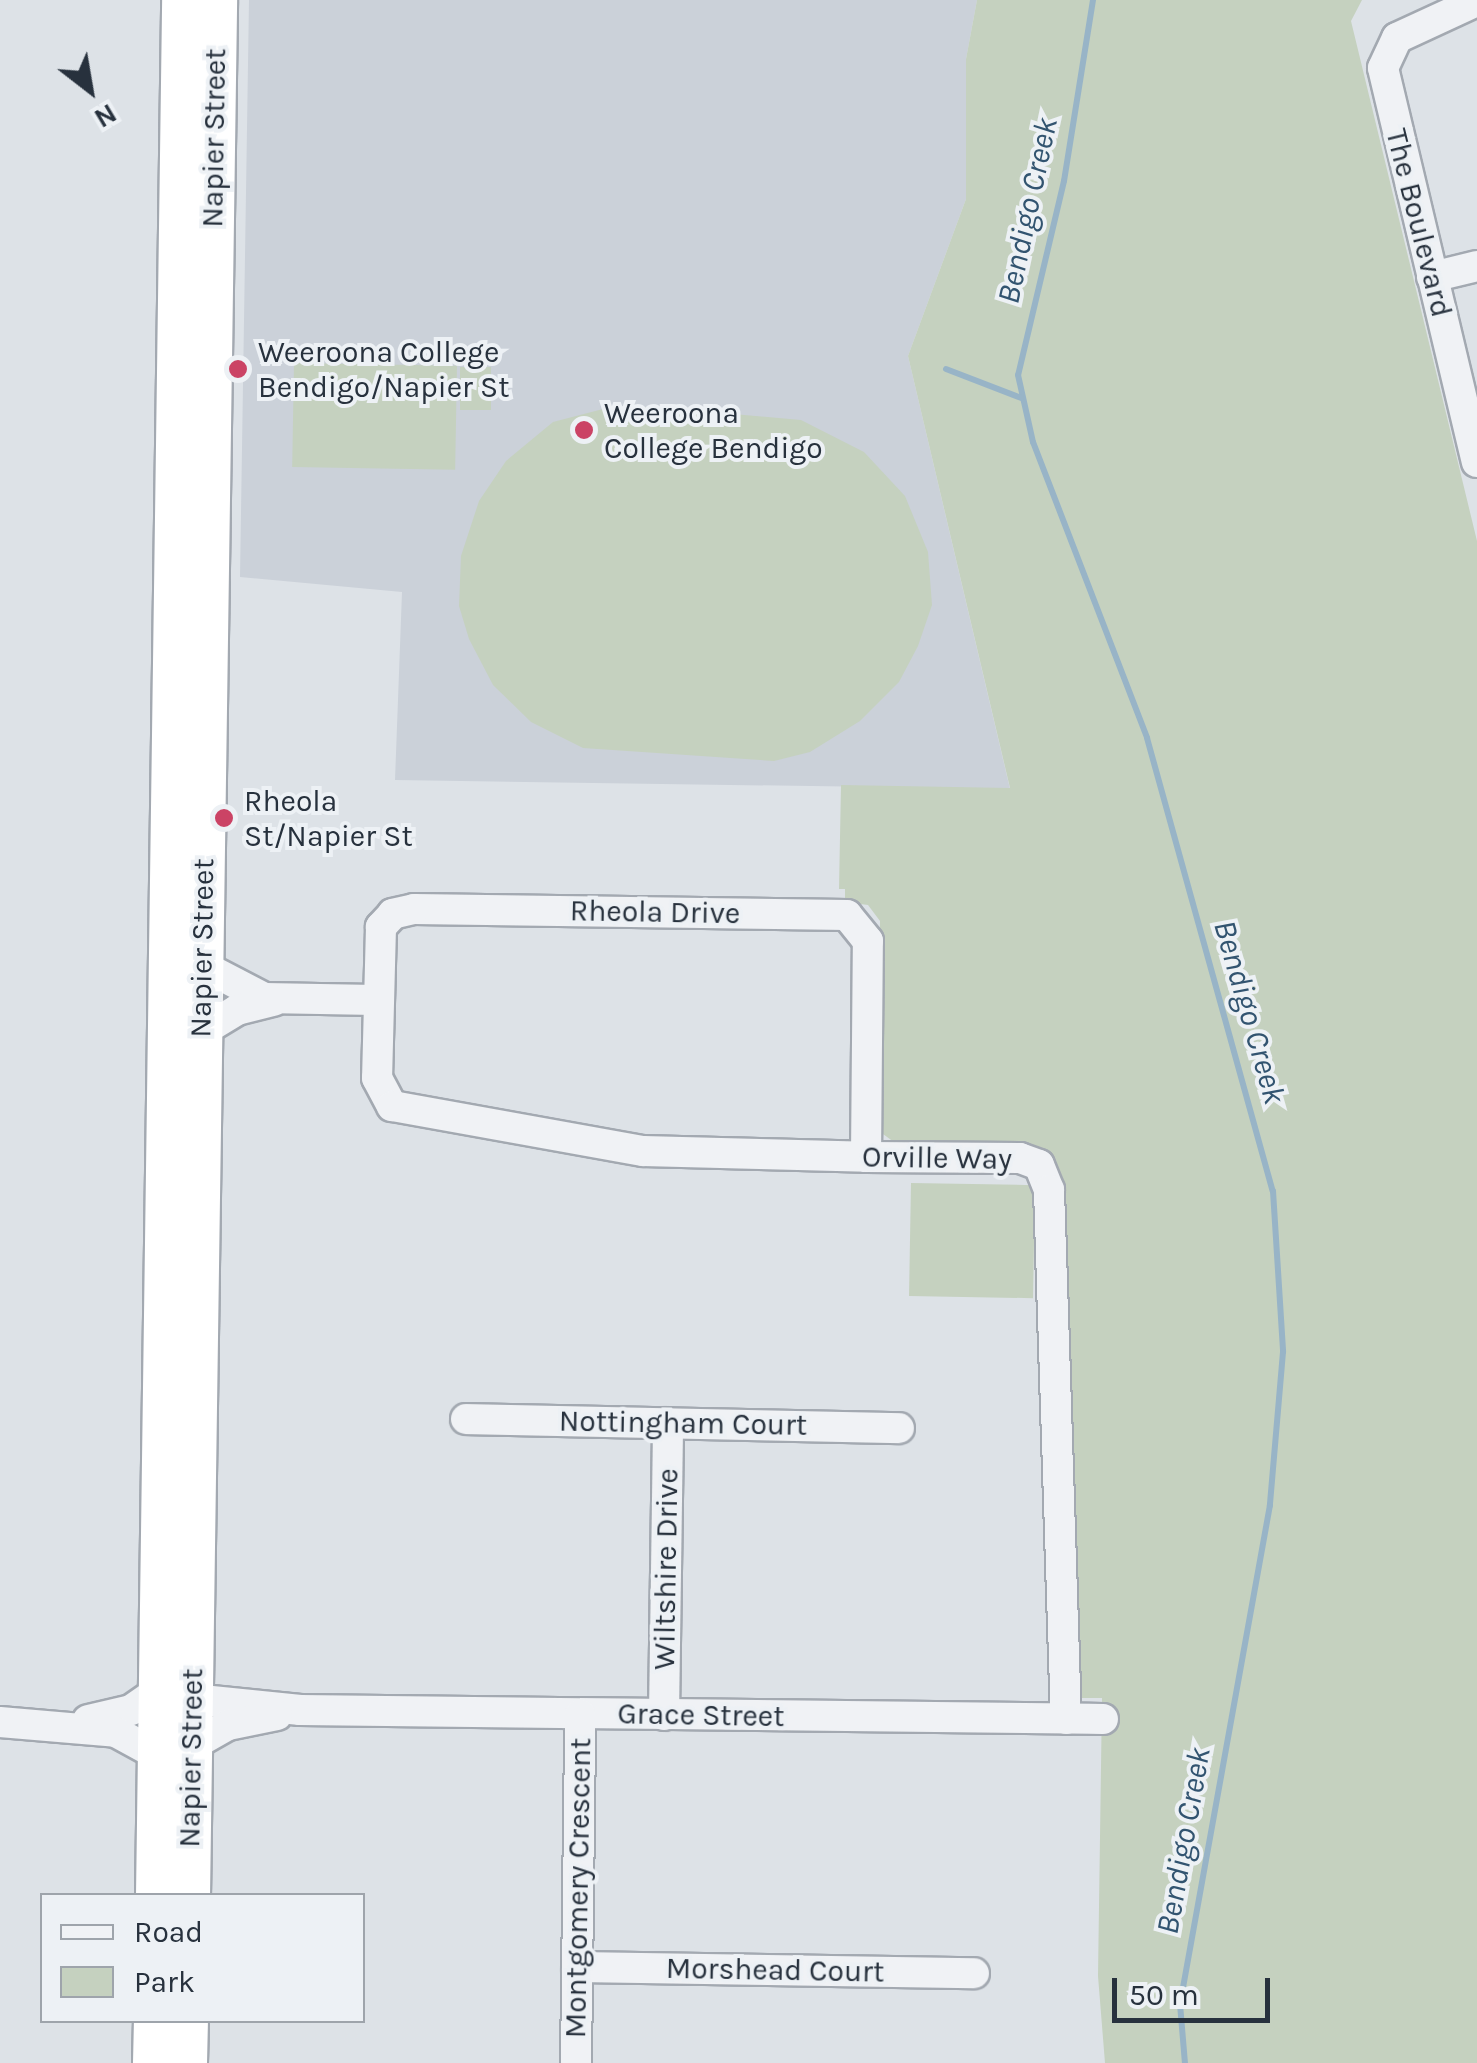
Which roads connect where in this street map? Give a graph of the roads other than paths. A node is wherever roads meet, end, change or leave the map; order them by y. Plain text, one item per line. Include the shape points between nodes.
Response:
1 (183, 0) edge
2 (216, 0) edge
3 (1477, 1) edge
4 (1477, 266) edge
5 (1432, 277) junction
6 (1477, 462) edge
7 (185, 978) junction
8 (287, 1000) junction
9 (376, 1000) junction
10 (201, 1032) junction
11 (866, 1157) junction
12 (466, 1419) dead end
13 (668, 1423) junction
14 (899, 1428) dead end
15 (176, 1695) junction
16 (300, 1710) junction
17 (580, 1714) junction
18 (664, 1715) junction
19 (1066, 1719) junction
20 (1103, 1719) dead end
21 (0, 1722) edge
22 (65, 1723) junction
23 (175, 1750) junction
24 (157, 1893) edge
25 (157, 1893) edge
26 (186, 1893) edge
27 (577, 1967) junction
28 (974, 1973) dead end
29 (164, 2030) edge
30 (186, 2063) edge
31 (576, 2063) edge

1 - 7 highway, Napier Street
2 - 7 highway, Napier Street via 204,828
3 - 5 street, The Boulevard via 1392,43 1384,82
4 - 5 street
5 - 6 street, The Boulevard
7 - 8 street
7 - 10 highway, Napier Street
7 - 15 highway, Napier Street
8 - 9 street
8 - 10 street via 237,1010
9 - 11 street, Orville Way via 377,1078 392,1106 631,1150
9 - 11 street, Rheola Drive via 380,927 402,911 847,914 868,942
10 - 15 highway, Napier Street
11 - 19 street, Orville Way via 1020,1158 1039,1165 1047,1179
12 - 13 street, Nottingham Court
13 - 14 street, Nottingham Court
13 - 18 street, Wiltshire Drive
15 - 16 street, Grace Street
15 - 22 street
15 - 23 highway, Napier Street
15 - 24 highway
16 - 17 street, Grace Street
16 - 23 street, Grace Street via 228,1725
17 - 18 street, Grace Street
17 - 27 street, Montgomery Crescent
18 - 19 street, Grace Street
19 - 20 street, Grace Street
21 - 22 street
22 - 23 street
23 - 25 highway, Napier Street
23 - 26 highway, Napier Street via 190,1838
27 - 28 street, Morshead Court
27 - 31 street, Montgomery Crescent
29 - 30 highway

